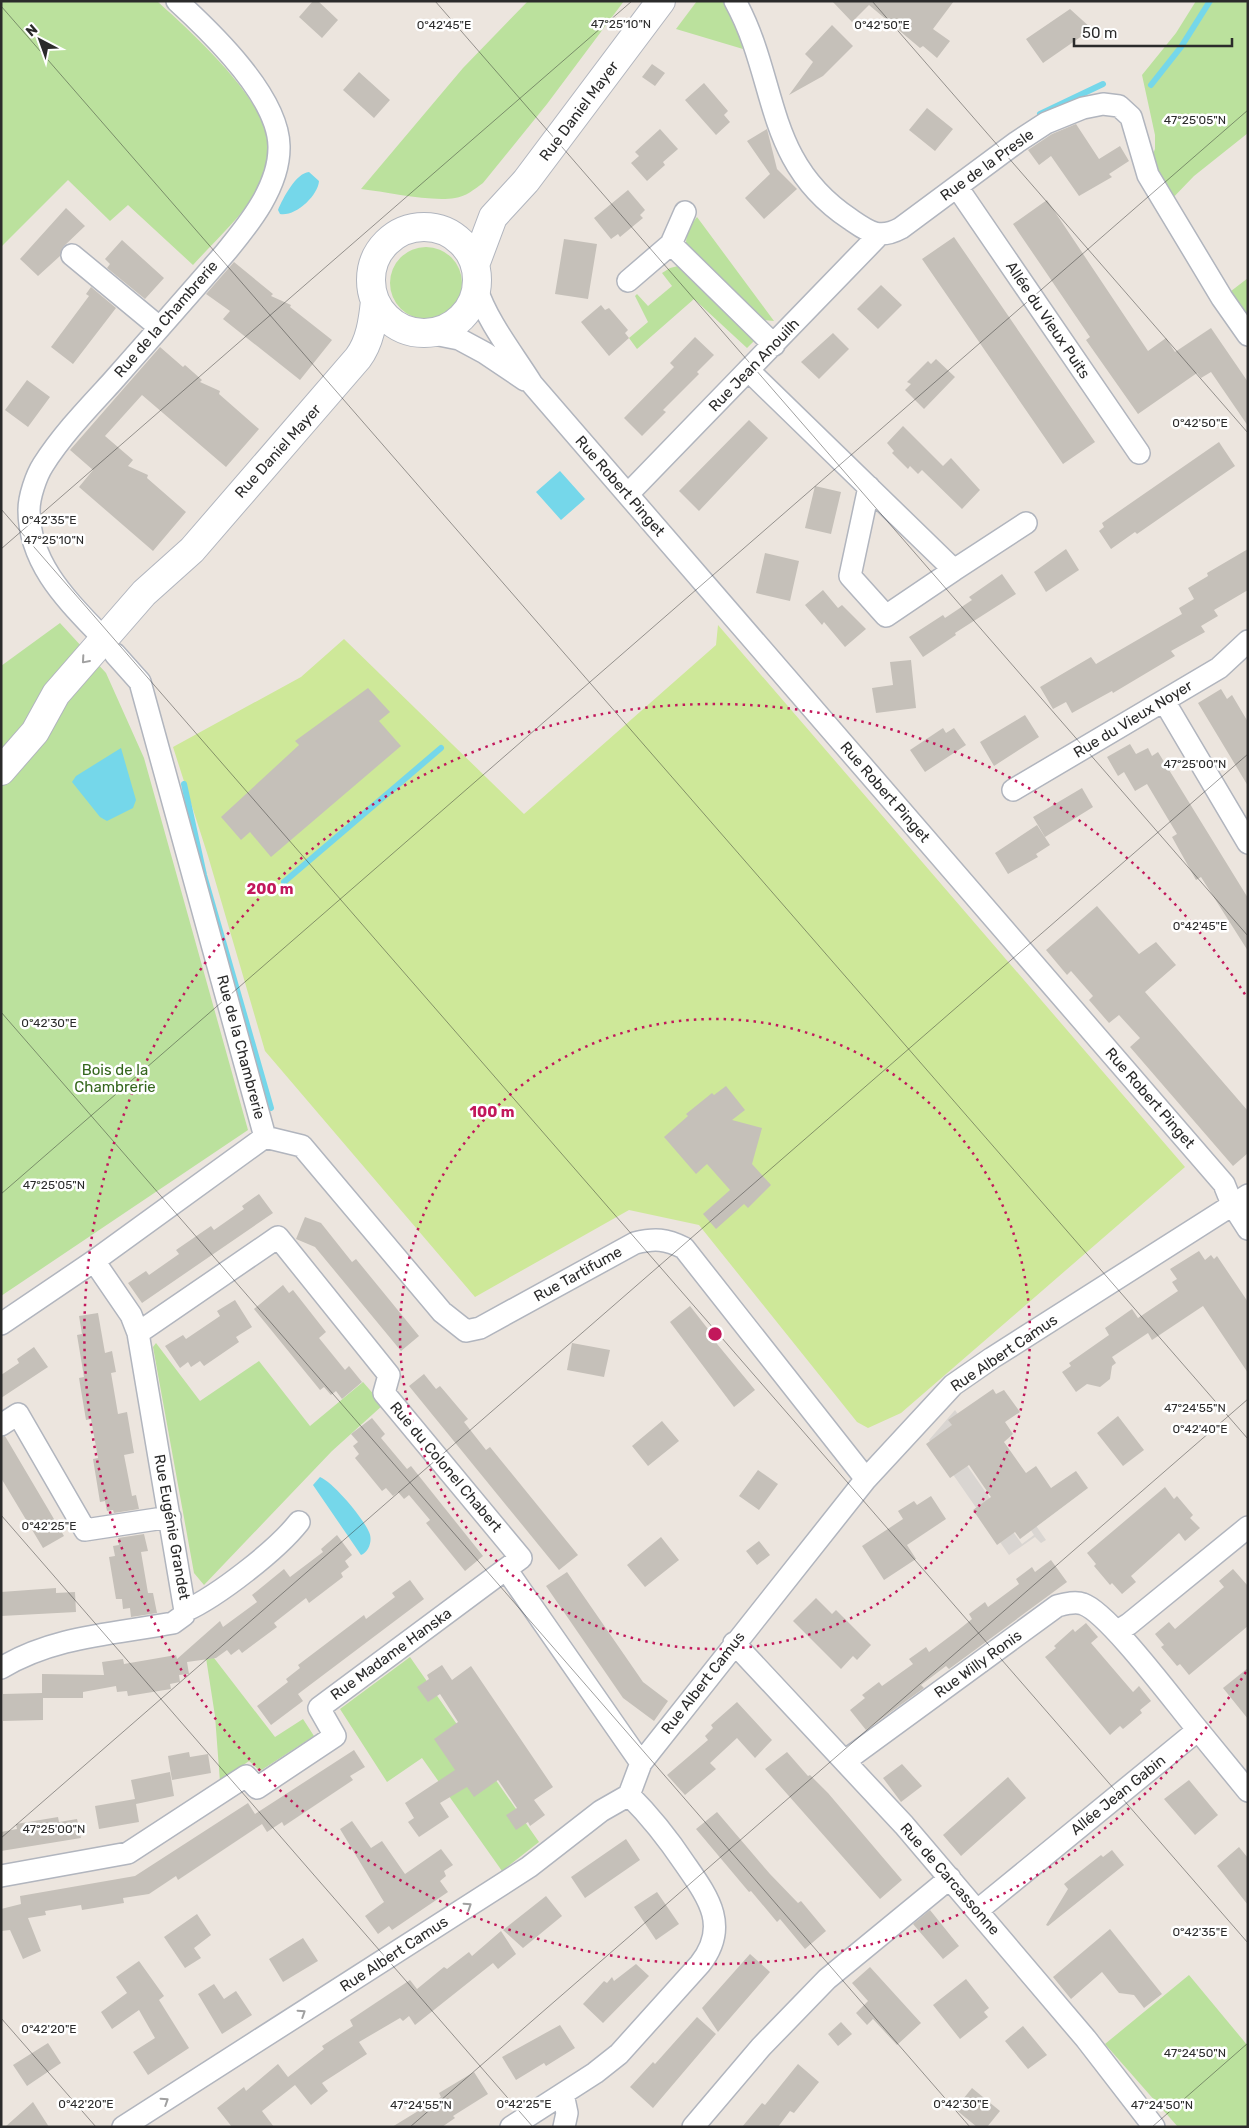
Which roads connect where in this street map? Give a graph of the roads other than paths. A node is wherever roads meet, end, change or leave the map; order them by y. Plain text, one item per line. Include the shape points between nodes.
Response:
1 (177, 1) edge
2 (661, 1) edge
3 (667, 1) edge
4 (735, 1) edge
5 (624, 50) junction
6 (957, 188) junction
7 (685, 212) dead end
8 (493, 217) junction
9 (451, 235) junction
10 (879, 235) junction
11 (671, 244) junction
12 (72, 255) dead end
13 (476, 276) junction
14 (628, 282) dead end
15 (375, 301) junction
16 (160, 327) junction
17 (419, 332) junction
18 (1248, 335) edge
19 (774, 345) junction
20 (363, 351) junction
21 (748, 370) junction
22 (532, 384) junction
23 (1139, 452) dead end
24 (869, 487) junction
25 (628, 494) junction
26 (1026, 523) dead end
27 (954, 570) junction
28 (1248, 641) edge
29 (109, 646) junction
30 (1164, 701) junction
31 (1, 771) edge
32 (1013, 790) dead end
33 (1248, 843) edge
34 (265, 1137) junction
35 (1240, 1199) edge
36 (1248, 1229) edge
37 (94, 1261) junction
38 (1, 1324) edge
39 (138, 1333) junction
40 (1, 1425) edge
41 (866, 1479) junction
42 (170, 1517) junction
43 (299, 1522) dead end
44 (1248, 1527) edge
45 (506, 1569) junction
46 (185, 1611) junction
47 (1114, 1629) junction
48 (734, 1643) junction
49 (1, 1668) edge
50 (1198, 1730) junction
51 (845, 1760) junction
52 (641, 1763) junction
53 (1248, 1791) edge
54 (629, 1795) junction
55 (1, 1876) edge
56 (950, 1878) junction
57 (978, 1910) junction
58 (563, 2094) junction
59 (124, 2127) edge
60 (510, 2127) edge
61 (564, 2127) edge
62 (693, 2127) edge
63 (1154, 2127) edge

1 - 16 street, Rue de la Chambrerie via 230,55 260,93 271,112 279,146 276,169 258,209
2 - 5 main road, Rue Daniel Mayer
3 - 5 main road
4 - 10 street via 747,26 778,128 796,164 832,206
5 - 8 main road, Rue Daniel Mayer via 526,181
6 - 10 street, Rue de la Presle via 893,233
6 - 18 street, Rue de la Presle via 1046,123 1083,108 1103,104 1119,106 1131,117 1148,175
6 - 23 street, Allée du Vieux Puits
7 - 11 street
8 - 9 main road, Rue Daniel Mayer
8 - 13 main road, Rue Daniel Mayer
9 - 13 main road via 464,246
9 - 15 main road via 435,229 418,228 388,242 378,254 373,268 371,282
10 - 19 street, Rue Jean Anouilh
11 - 14 street
11 - 19 street
12 - 16 street
13 - 17 main road via 468,309 461,318 441,330
13 - 22 street, Rue Robert Pinget via 488,319
15 - 17 main road via 385,317
15 - 20 main road, Rue Daniel Mayer via 373,323
16 - 29 street, Rue de la Chambrerie via 67,432 42,467 30,500 31,532 45,572
17 - 20 main road, Rue Daniel Mayer via 391,336
17 - 22 street, Rue Robert Pinget via 459,339
19 - 21 street, Rue Jean Anouilh
20 - 29 main road, Rue Daniel Mayer via 192,550 144,593
21 - 24 street
21 - 25 street, Rue Jean Anouilh
22 - 25 street, Rue Robert Pinget
24 - 27 street
24 - 27 street via 850,576 886,616
25 - 35 street, Rue Robert Pinget
26 - 27 street
28 - 30 street, Rue du Vieux Noyer via 1219,668
29 - 31 main road, Rue Daniel Mayer via 56,694 35,732
29 - 34 street, Rue de la Chambrerie via 140,682
30 - 32 street, Rue du Vieux Noyer
30 - 33 street
34 - 37 street, Rue de la Chambrerie
34 - 41 street, Rue Tartifume via 302,1146 442,1312 466,1331 480,1328 635,1242 668,1240 684,1248
35 - 36 street, Rue Robert Pinget
35 - 41 street, Rue Albert Camus via 953,1385
37 - 38 street, Rue de la Chambrerie
37 - 39 street, Rue Eugénie Grandet via 131,1315
39 - 42 street, Rue Eugénie Grandet
39 - 45 street, Rue du Colonel Chabert via 278,1237 389,1375 384,1393 521,1558
40 - 42 street via 18,1414 84,1530
41 - 48 street, Rue Albert Camus
42 - 46 street, Rue Eugénie Grandet
43 - 46 street via 279,1544 203,1602
44 - 47 street via 1129,1624
45 - 52 street
45 - 55 street, Rue Madame Hanska via 319,1708 335,1736 257,1788 246,1776 128,1853
46 - 49 street, Rue Eugénie Grandet via 184,1616 173,1623 52,1644
47 - 50 street, Rue Willy Ronis
47 - 51 street, Rue Willy Ronis via 1082,1603 1057,1606
48 - 51 street, Rue de Carcassonne
48 - 52 street, Rue Albert Camus
50 - 53 street
50 - 57 street, Allée Jean Gabin
51 - 56 street, Rue de Carcassonne
52 - 54 street, Rue Albert Camus
54 - 58 street via 661,1828 706,1895 714,1920 714,1937 700,1964 619,2054
59 -> 54 street, Rue Albert Camus via 528,1867 600,1811
56 - 57 street, Rue de Carcassonne
56 - 62 street via 827,1979 761,2047
57 - 63 street, Rue de Carcassonne via 1086,2039
58 - 60 street
58 - 61 street via 567,2113

